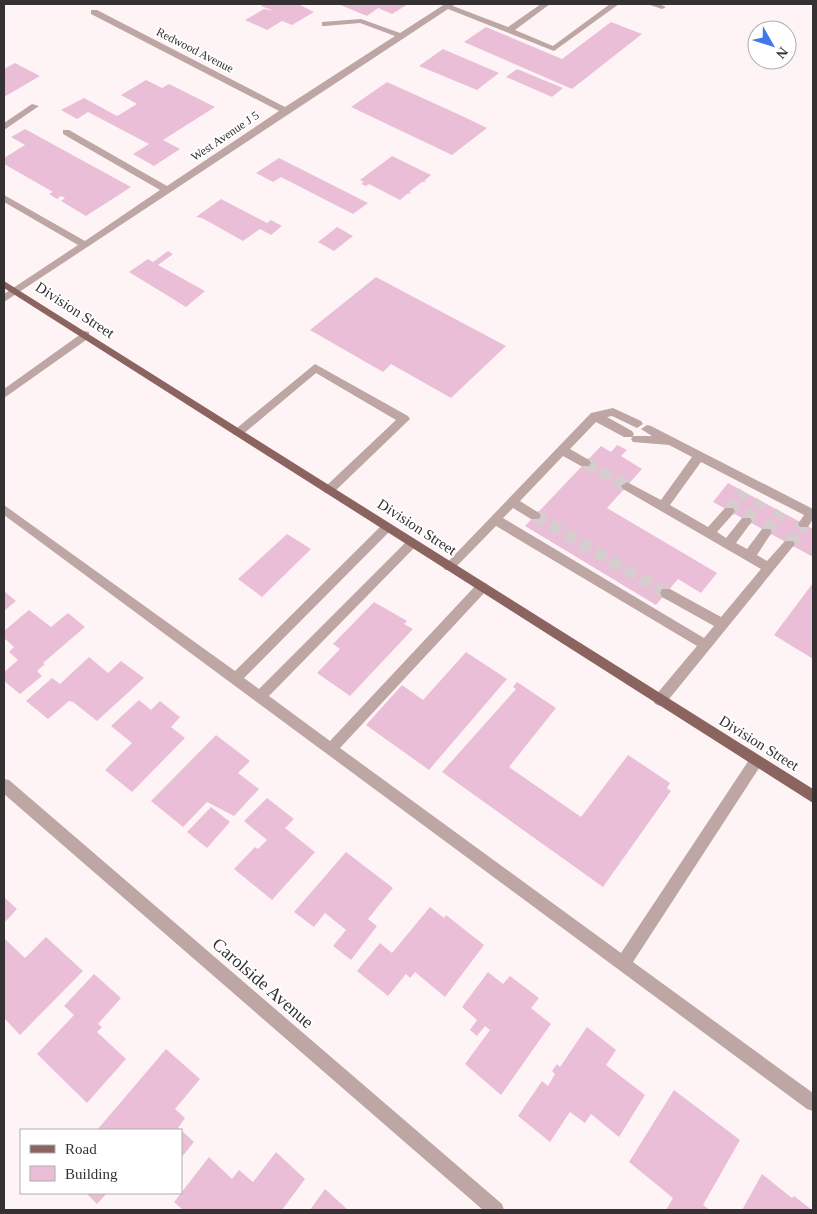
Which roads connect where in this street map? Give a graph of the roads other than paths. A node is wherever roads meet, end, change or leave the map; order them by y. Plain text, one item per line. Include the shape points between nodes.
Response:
1 (546, 4) edge
2 (615, 4) edge
3 (651, 4) edge
4 (449, 5) edge
5 (662, 7) dead end
6 (94, 12) dead end
7 (326, 24) dead end
8 (509, 30) junction
9 (401, 36) junction
10 (35, 106) dead end
11 (285, 110) junction
12 (4, 127) edge
13 (66, 132) dead end
14 (167, 190) junction
15 (4, 198) edge
16 (85, 245) junction
17 (4, 284) edge
18 (16, 291) junction
19 (4, 299) edge
20 (85, 335) junction
21 (4, 394) edge
22 (595, 416) junction
23 (238, 432) junction
24 (673, 443) junction
25 (561, 450) junction
26 (699, 456) junction
27 (585, 463) tunnel mouth
28 (627, 486) tunnel mouth
29 (329, 490) junction
30 (768, 491) junction
31 (761, 501) tunnel mouth
32 (788, 501) junction
33 (512, 502) junction
34 (663, 506) junction
35 (4, 509) edge
36 (728, 511) tunnel mouth
37 (781, 512) tunnel mouth
38 (534, 516) tunnel mouth
39 (495, 518) junction
40 (746, 521) tunnel mouth
41 (804, 524) dead end
42 (387, 527) junction
43 (710, 532) junction
44 (766, 532) tunnel mouth
45 (412, 543) junction
46 (729, 544) junction
47 (789, 544) tunnel mouth
48 (749, 556) junction
49 (449, 567) junction
50 (769, 568) junction
51 (482, 587) junction
52 (666, 593) tunnel mouth
53 (723, 625) junction
54 (705, 645) junction
55 (235, 679) junction
56 (260, 697) junction
57 (660, 700) junction
58 (331, 749) junction
59 (756, 761) junction
60 (4, 785) edge
61 (813, 797) edge
62 (623, 963) junction
63 (813, 1103) edge
64 (496, 1210) edge

1 - 8 street
2 - 8 street via 554,49
3 - 5 street
4 - 8 street
4 - 9 street, West Avenue J 5
6 - 11 street, Redwood Avenue
7 - 9 street via 361,21
9 - 11 street, West Avenue J 5
10 - 12 street
11 - 14 street, West Avenue J 5
13 - 14 street
14 - 16 street, West Avenue J 5
15 - 16 street
16 - 18 street, West Avenue J 5
17 - 18 main road, Division Street
18 - 19 street, West Avenue J 5
18 - 20 main road, Division Street
20 - 21 street
20 - 23 main road, Division Street
22 - 24 street via 633,436
22 - 24 street via 613,412
22 - 25 street
23 - 29 main road, Division Street
23 - 29 street via 315,368 404,419
24 - 26 street
25 - 27 street
25 - 33 street
26 - 30 street via 748,487
26 - 34 street
28 - 34 street
29 - 42 main road, Division Street
30 - 31 street
30 - 32 street
32 - 37 street
32 - 41 street via 811,513
33 - 38 street
33 - 39 street
34 - 43 street
35 - 55 street
36 - 43 street
39 - 49 street
39 - 54 street
40 - 46 street
42 - 45 main road, Division Street
42 - 55 street
43 - 46 street
44 - 48 street
45 - 49 main road, Division Street
45 - 56 street
46 - 48 street
47 - 50 street
48 - 50 street
49 - 51 main road, Division Street
50 - 53 street
51 - 57 main road, Division Street
51 - 58 street
52 - 53 street
53 - 54 street
54 - 57 street
55 - 56 street
56 - 58 street
57 - 59 main road, Division Street
58 - 62 street
59 - 61 main road, Division Street
59 - 62 street
60 - 64 street, Carolside Avenue
62 - 63 street

